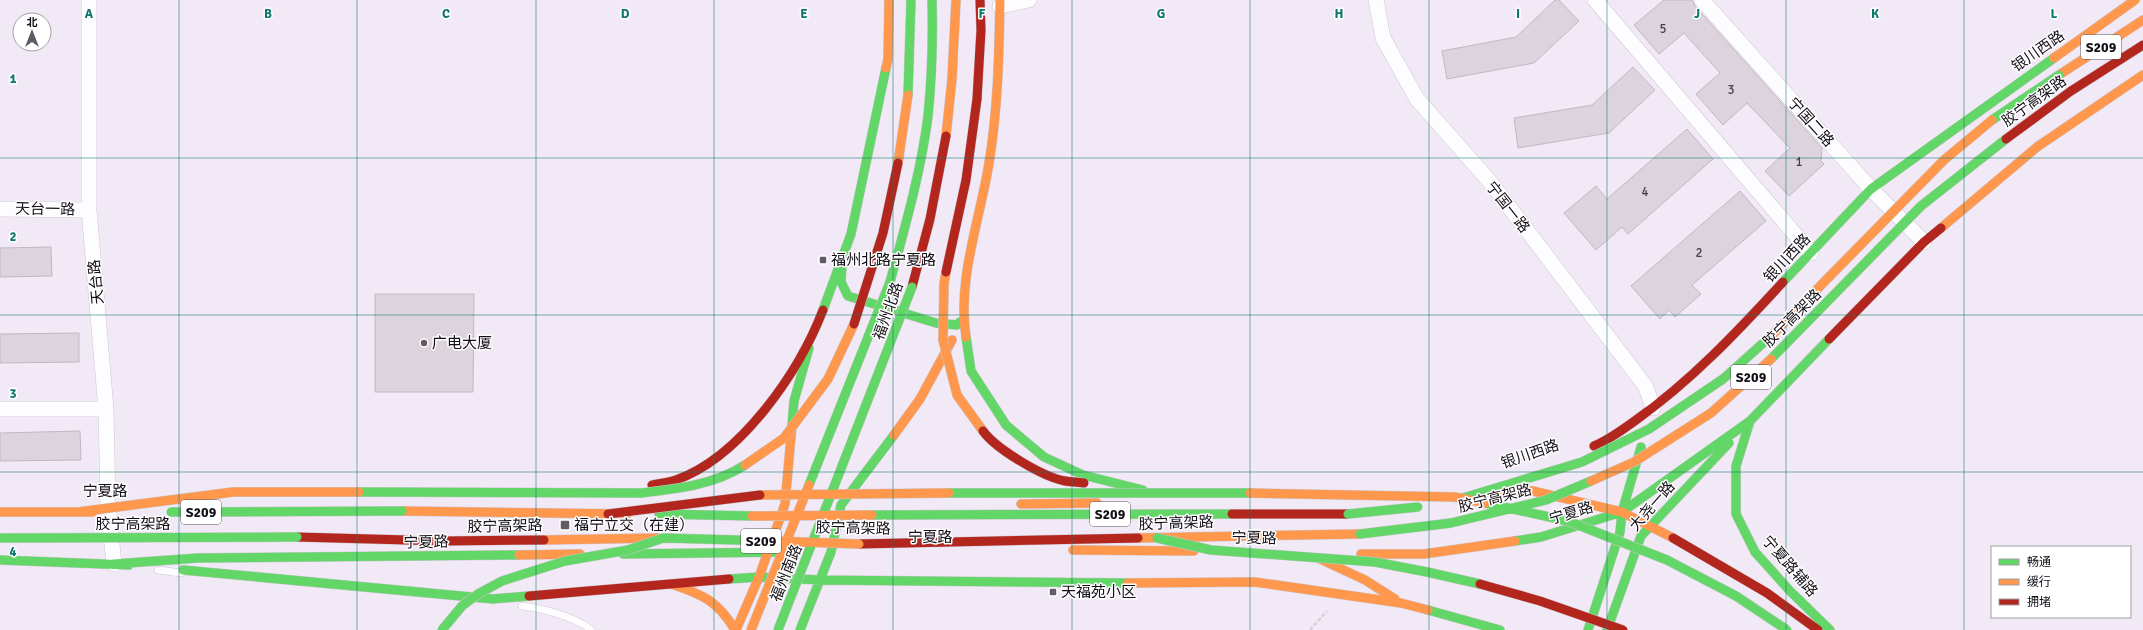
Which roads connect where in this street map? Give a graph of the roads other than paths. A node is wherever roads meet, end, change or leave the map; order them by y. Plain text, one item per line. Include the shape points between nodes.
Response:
1 (89, 0) edge
2 (889, 0) edge
3 (911, 0) edge
4 (932, 0) edge
5 (956, 0) edge
6 (980, 0) edge
7 (1029, 0) edge
8 (1376, 0) edge
9 (1596, 0) edge
10 (1702, 0) edge
11 (2135, 0) edge
12 (1000, 3) edge
13 (2143, 20) edge
14 (2143, 45) edge
15 (2143, 75) edge
16 (1871, 189) junction
17 (0, 209) edge
18 (89, 210) junction
19 (1924, 242) junction
20 (844, 252) junction
21 (1811, 253) junction
22 (963, 320) junction
23 (813, 336) junction
24 (1653, 408) junction
25 (0, 409) edge
26 (106, 409) junction
27 (1750, 421) junction
28 (1585, 449) dead end
29 (1572, 455) dead end
30 (1477, 484) dead end
31 (1131, 485) junction
32 (1229, 485) junction
33 (1455, 488) dead end
34 (1441, 491) junction
35 (1167, 492) junction
36 (1105, 503) dead end
37 (1161, 503) dead end
38 (1177, 503) junction
39 (0, 504) edge
40 (785, 504) junction
41 (1009, 504) dead end
42 (108, 505) junction
43 (571, 505) junction
44 (845, 505) junction
45 (0, 512) edge
46 (78, 512) junction
47 (1622, 512) junction
48 (608, 514) junction
49 (794, 524) joint
50 (819, 526) joint
51 (1649, 526) junction
52 (0, 538) edge
53 (663, 538) junction
54 (1157, 538) junction
55 (1021, 550) dead end
56 (1061, 550) dead end
57 (768, 552) junction
58 (831, 552) junction
59 (1308, 553) junction
60 (0, 560) edge
61 (114, 564) junction
62 (759, 576) junction
63 (821, 580) junction
64 (671, 584) junction
65 (288, 588) dead end
66 (403, 599) dead end
67 (1401, 603) junction
68 (442, 630) edge
69 (591, 630) edge
70 (736, 630) edge
71 (751, 630) edge
72 (778, 630) edge
73 (800, 630) edge
74 (1500, 630) edge
75 (1588, 630) edge
76 (1607, 630) edge
77 (1623, 630) edge
78 (1786, 630) edge
79 (1818, 630) edge
80 (1830, 630) edge

1 - 18 street, 天台路
2 - 20 main road via 888,59 851,234
3 - 46 main road, bridge via 908,95 898,166 883,233 852,331 828,379 784,438 731,474 686,488 642,493 233,492
4 - 49 main road, 福州北路, bridge via 933,33 928,116 911,204 890,282
5 - 50 main road, 福州北路, bridge via 947,130 932,210 912,286
6 - 35 main road, bridge via 977,99 966,180 944,284 943,340 957,395 987,437 1019,461 1064,481
7 - 12 street
8 - 24 street, 宁国一路 via 1383,38 1417,99 1491,183 1646,387
9 - 21 street
10 - 16 street, 宁国二路
11 - 16 main road, 银川西路
12 - 22 main road via 999,69 989,163 966,278
13 - 48 main road, 胶宁高架路 / S209, bridge via 2002,112 1944,160 1781,328 1723,379 1648,429 1582,462 1437,505 1348,514
14 - 54 main road, 胶宁高架路 / S209, bridge via 2071,91 1921,206 1779,352 1711,413 1634,462 1546,500 1451,523 1360,534
15 - 19 main road via 2037,147
16 - 19 street, 宁国二路
16 - 21 main road, 银川西路
17 - 18 street, 天台一路
18 - 26 street, 天台路
19 - 27 main road
20 - 22 main road via 840,279 842,289 848,296 936,323 957,325
20 - 23 main road
21 - 24 main road, 银川西路 via 1716,355
22 - 31 main road via 972,372 1006,425 1044,457 1083,475
22 - 44 main road via 920,399
23 - 40 main road via 794,401
23 - 43 main road via 773,400 746,434 706,464 676,480
24 - 28 main road, 银川西路 via 1606,441
24 - 47 main road, 大尧一路
25 - 26 street
26 - 42 street, 天台路
27 - 47 main road
27 - 51 main road, 大尧一路
27 - 80 main road, 宁夏路辅路 via 1736,466 1736,514 1755,552
29 - 30 main road, 银川西路 via 1513,477
31 - 32 main road, 宁夏路
31 - 38 main road
32 - 34 main road, 宁夏路
32 - 38 main road
33 - 34 main road
34 - 38 main road, 宁夏路 via 1369,500
34 - 47 main road, 宁夏路 via 1533,491
35 - 48 main road, 胶宁高架路, bridge via 766,494
35 - 78 main road, bridge via 1455,496 1568,521 1667,560 1736,596
36 - 41 main road
37 - 38 main road, 宁夏路
39 - 42 main road, 宁夏路
40 - 43 main road
40 - 44 main road
40 - 57 main road
42 - 43 main road, 宁夏路
42 - 61 street, 天台路
44 - 58 main road
45 - 46 main road, 胶宁高架路 / S209, bridge
46 - 48 main road, 胶宁高架路 / S209, bridge via 402,511
47 - 51 main road, 宁夏路
47 - 59 main road, 宁夏路 via 1541,537 1424,554
47 - 75 main road, 大尧一路 via 1620,532
49 - 71 main road, 福州南路, bridge
50 - 72 main road, 福州南路, bridge
51 - 76 main road, 大尧一路 via 1641,536
51 - 79 main road, 宁夏路 via 1767,593
52 - 53 main road, 胶宁高架路 / S209, bridge via 297,537 444,541
53 - 54 main road, 胶宁高架路 / S209, bridge via 860,544
53 - 68 main road, bridge via 628,550 565,561 502,581 462,606
54 - 77 main road, bridge via 1210,550 1309,556 1397,566 1480,584 1577,613
55 - 58 main road, 宁夏路
56 - 59 main road, 宁夏路
57 - 58 main road, 宁夏路
57 - 61 main road, 宁夏路 via 198,558
57 - 62 main road
58 - 63 main road
59 - 67 main road via 1365,580
60 - 61 main road, 宁夏路
61 - 64 main road, 宁夏路 via 493,599
61 - 65 lane
62 - 63 main road, 宁夏路
62 - 64 main road, 宁夏路
62 - 70 main road
63 - 67 main road, 宁夏路 via 1255,582
63 - 73 main road
64 - 70 main road via 702,595 713,602 726,613
66 - 69 lane via 532,607 582,622
67 - 74 main road, 宁夏路

